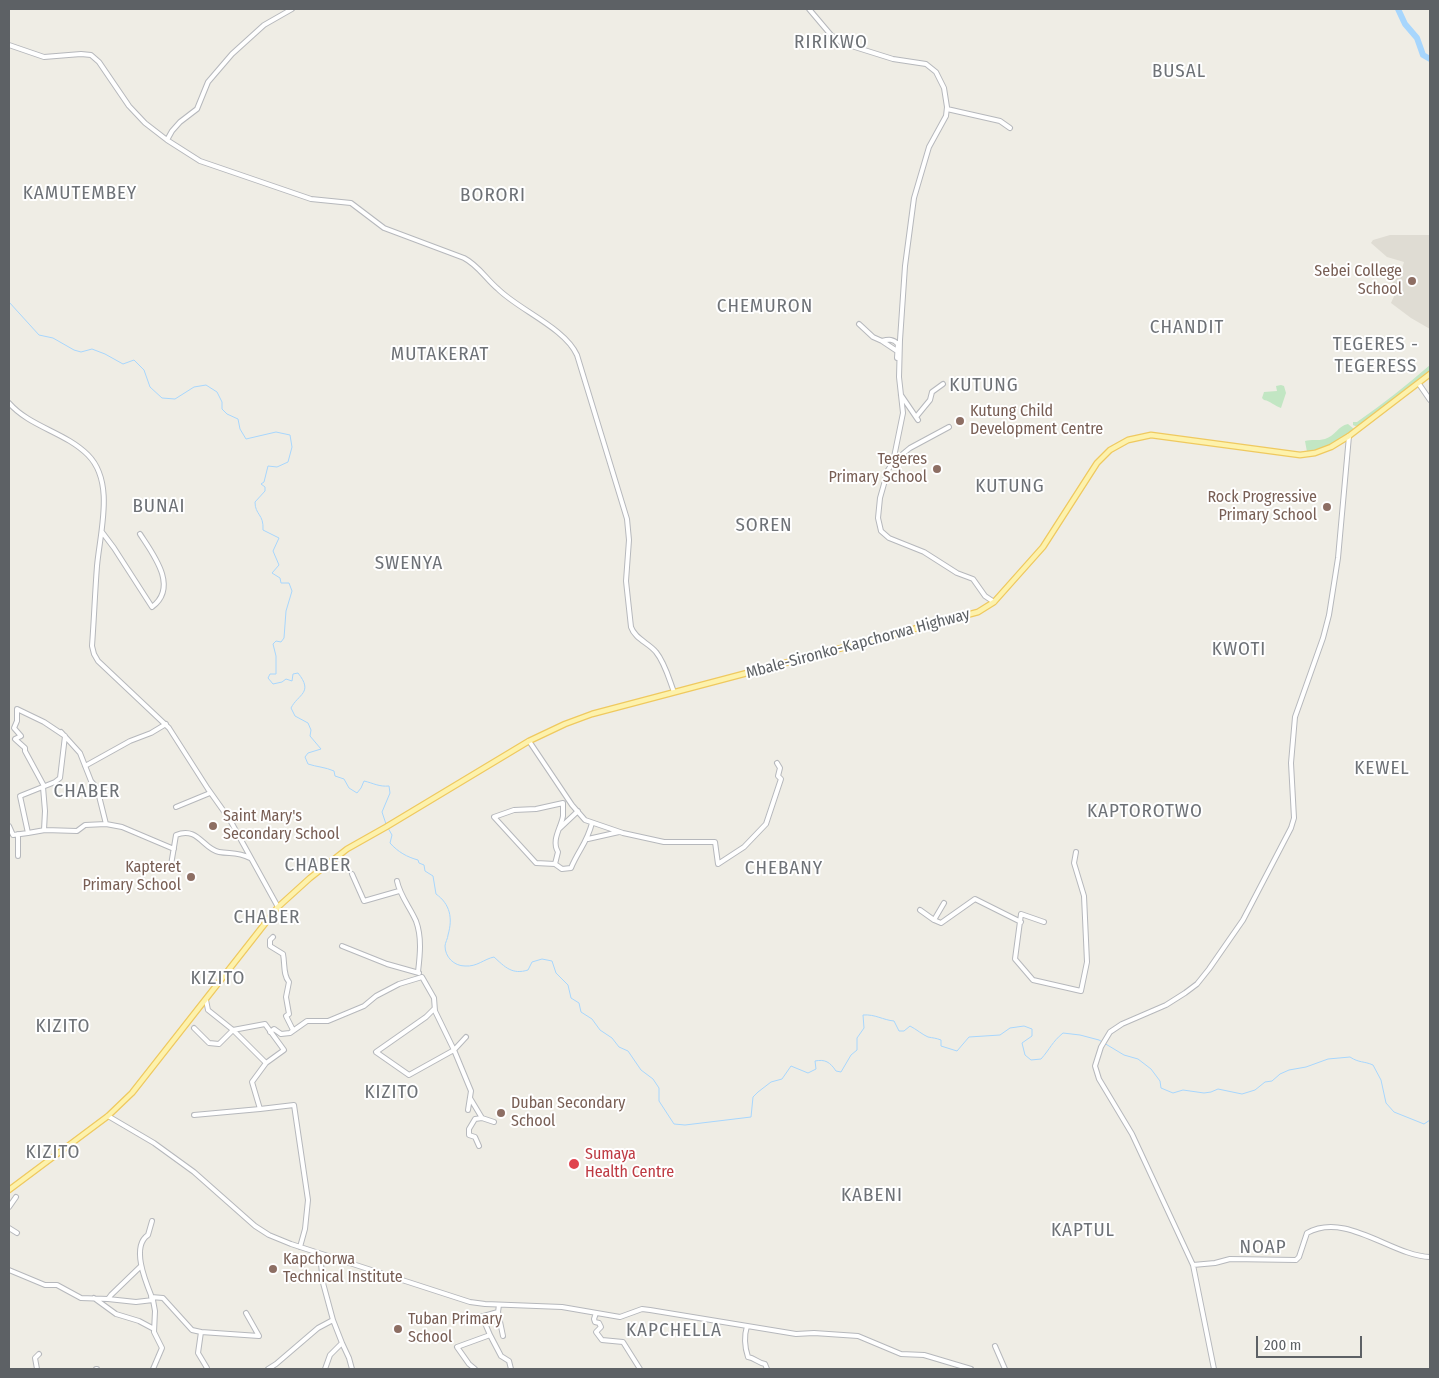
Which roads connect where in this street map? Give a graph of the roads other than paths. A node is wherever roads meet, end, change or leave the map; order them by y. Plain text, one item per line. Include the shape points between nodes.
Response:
1 (292, 9) edge
2 (809, 9) edge
3 (9, 44) edge
4 (947, 109) junction
5 (1010, 128) dead end
6 (167, 140) junction
7 (902, 318) junction
8 (859, 324) dead end
9 (882, 341) junction
10 (898, 344) junction
11 (897, 351) junction
12 (1430, 374) edge
13 (943, 384) dead end
14 (1419, 384) junction
15 (901, 394) junction
16 (1430, 400) edge
17 (9, 403) edge
18 (948, 427) dead end
19 (1349, 436) junction
20 (893, 462) junction
21 (101, 532) junction
22 (140, 534) dead end
23 (994, 602) junction
24 (674, 692) junction
25 (166, 724) junction
26 (61, 732) dead end
27 (65, 736) junction
28 (529, 741) junction
29 (778, 763) dead end
30 (85, 766) junction
31 (44, 786) junction
32 (210, 793) junction
33 (176, 807) dead end
34 (578, 811) junction
35 (592, 822) junction
36 (106, 824) junction
37 (9, 826) edge
38 (560, 828) junction
39 (44, 830) junction
40 (619, 832) junction
41 (18, 834) junction
42 (28, 834) junction
43 (588, 839) junction
44 (174, 849) junction
45 (1076, 852) dead end
46 (18, 856) dead end
47 (250, 858) junction
48 (555, 864) junction
49 (165, 869) dead end
50 (352, 874) dead end
51 (397, 881) dead end
52 (399, 891) junction
53 (944, 903) dead end
54 (278, 907) junction
55 (920, 910) dead end
56 (934, 920) junction
57 (1021, 922) junction
58 (1044, 922) dead end
59 (273, 937) dead end
60 (342, 946) dead end
61 (418, 972) junction
62 (422, 977) junction
63 (206, 1000) junction
64 (434, 1008) junction
65 (194, 1028) dead end
66 (233, 1030) junction
67 (293, 1030) junction
68 (270, 1032) junction
69 (466, 1037) dead end
70 (454, 1050) junction
71 (266, 1063) junction
72 (470, 1098) junction
73 (260, 1108) junction
74 (468, 1110) dead end
75 (194, 1114) dead end
76 (108, 1116) junction
77 (482, 1118) junction
78 (494, 1122) dead end
79 (479, 1146) dead end
80 (9, 1190) edge
81 (16, 1197) dead end
82 (9, 1207) edge
83 (152, 1221) dead end
84 (9, 1228) edge
85 (17, 1233) dead end
86 (300, 1247) junction
87 (320, 1254) junction
88 (1430, 1257) edge
89 (1193, 1265) junction
90 (142, 1266) junction
91 (9, 1270) edge
92 (93, 1297) junction
93 (108, 1299) junction
94 (152, 1299) junction
95 (499, 1305) junction
96 (498, 1312) junction
97 (246, 1313) dead end
98 (596, 1313) junction
99 (333, 1320) junction
100 (747, 1326) junction
101 (154, 1329) junction
102 (201, 1332) junction
103 (490, 1335) junction
104 (503, 1336) dead end
105 (342, 1343) junction
106 (995, 1346) dead end
107 (39, 1354) dead end
108 (37, 1369) edge
109 (153, 1369) edge
110 (206, 1369) edge
111 (268, 1369) edge
112 (325, 1369) edge
113 (352, 1369) edge
114 (474, 1369) edge
115 (511, 1369) edge
116 (640, 1369) edge
117 (767, 1369) edge
118 (971, 1369) edge
119 (1005, 1369) edge
120 (1214, 1369) edge

1 - 6 street via 264,24 232,54 208,82 197,108 180,122
2 - 4 street via 842,43 931,67 944,88
3 - 6 street via 44,57 91,55 134,112
4 - 5 street via 1000,121
4 - 7 street via 930,147 914,198
6 - 24 street via 200,161 249,178 311,198 351,203 384,228 470,261 508,298 569,342 577,355 627,519 626,581 632,630 657,654
7 - 10 street
7 - 15 street
8 - 9 street
9 - 10 street via 888,339
9 - 11 street
10 - 11 street
11 - 15 street
12 - 14 main road, Mbale-Sironko-Kapchorwa Highway
13 - 15 street via 932,392 917,419
14 - 16 street
14 - 19 main road, Mbale-Sironko-Kapchorwa Highway
15 - 20 street via 902,421
17 - 21 street via 28,420 78,447 94,462 103,494
18 - 20 street via 910,448
19 - 23 main road, Mbale-Sironko-Kapchorwa Highway via 1331,447 1300,455 1157,436 1128,440 1110,450 1097,463 1052,535
19 - 89 street via 1332,603 1295,717 1291,763 1294,818 1291,828 1243,920 1197,984 1166,1005 1122,1024 1107,1035 1096,1059 1096,1072 1132,1134
20 - 23 street via 879,506 881,531 972,579
21 - 22 street via 152,607 163,593 163,579 158,563
21 - 25 street via 94,654
23 - 24 main road, Mbale-Sironko-Kapchorwa Highway via 978,612 940,623
24 - 28 main road, Mbale-Sironko-Kapchorwa Highway via 592,714
25 - 30 street
25 - 32 street
26 - 27 street
27 - 30 street
27 - 31 street via 60,778
27 - 31 street via 17,709 14,728 21,736 16,739 25,748
28 - 34 street
28 - 54 main road, Mbale-Sironko-Kapchorwa Highway via 347,849
29 - 40 street via 781,779 766,824 744,847 718,864 715,842 664,842
30 - 36 street via 97,788
31 - 39 street
31 - 42 street via 20,796
32 - 33 street
32 - 47 street via 230,820
34 - 35 street via 585,820
34 - 38 street
35 - 40 street
35 - 43 street
36 - 39 street via 85,825 77,831
36 - 44 street via 122,827
37 - 41 street via 14,835
38 - 48 street via 556,834 558,852
38 - 48 street via 563,803 514,810 494,818 536,863
39 - 42 street
40 - 43 street
41 - 42 street
41 - 46 street
43 - 48 street via 571,868 562,869
44 - 47 street via 176,835 186,833 194,834 217,852 239,853
44 - 49 street via 170,865
45 - 57 street via 1074,863 1084,896 1087,962 1081,991 1033,980 1015,959
47 - 54 street
50 - 52 street via 364,901
51 - 52 street
52 - 61 street via 416,921 421,941
53 - 56 street
54 - 63 main road, Mbale-Sironko-Kapchorwa Highway
55 - 56 street
56 - 57 street via 941,923 975,899
57 - 58 street via 1021,914
59 - 67 street via 270,946 283,954 285,962 285,978 289,982 286,997 289,1014 286,1016
60 - 61 street
61 - 62 street
62 - 64 street via 434,998
62 - 67 street via 399,984 364,1006 328,1020 307,1021
63 - 66 street via 208,1010
63 - 76 main road, Mbale-Sironko-Kapchorwa Highway via 132,1093
64 - 70 street
64 - 70 street via 376,1052 409,1075
65 - 66 street via 209,1043 219,1044
66 - 68 street via 265,1024
66 - 71 street
67 - 68 street via 281,1034 274,1029
68 - 71 street via 284,1050
69 - 70 street
70 - 72 street via 471,1091
71 - 73 street via 252,1082
72 - 74 street
72 - 77 street
73 - 75 street
73 - 86 street via 294,1105 308,1200
76 - 80 main road, Mbale-Sironko-Kapchorwa Highway
76 - 86 street via 194,1172 262,1231
77 - 78 street
77 - 79 street via 475,1119 468,1128 469,1135 475,1137
81 - 82 street
83 - 90 street via 140,1247
84 - 85 street
86 - 87 street
87 - 95 street via 461,1300
87 - 99 street via 323,1283
88 - 89 street via 1410,1254 1359,1232 1326,1228 1307,1233 1296,1260 1230,1259
89 - 120 street
90 - 93 street
90 - 94 street
91 - 92 street via 45,1285 57,1285 81,1298
92 - 93 street
92 - 101 street via 116,1314
93 - 94 street via 136,1302
94 - 101 street
94 - 102 street via 163,1298 192,1330
95 - 96 street
95 - 98 street via 562,1307
96 - 103 street via 480,1318
96 - 104 street
97 - 102 street via 259,1336
98 - 100 street via 620,1317 642,1309
98 - 116 street via 594,1319 601,1327 596,1332 602,1340 623,1342
99 - 105 street
99 - 111 street via 318,1328
100 - 117 street via 748,1357 765,1364
100 - 118 street via 796,1334 858,1336 901,1354 924,1355
101 - 109 street via 162,1348
102 - 110 street via 198,1353
103 - 114 street via 457,1346
103 - 115 street via 501,1356 509,1361
105 - 112 street via 330,1354
105 - 113 street
106 - 119 street
107 - 108 street via 35,1358

